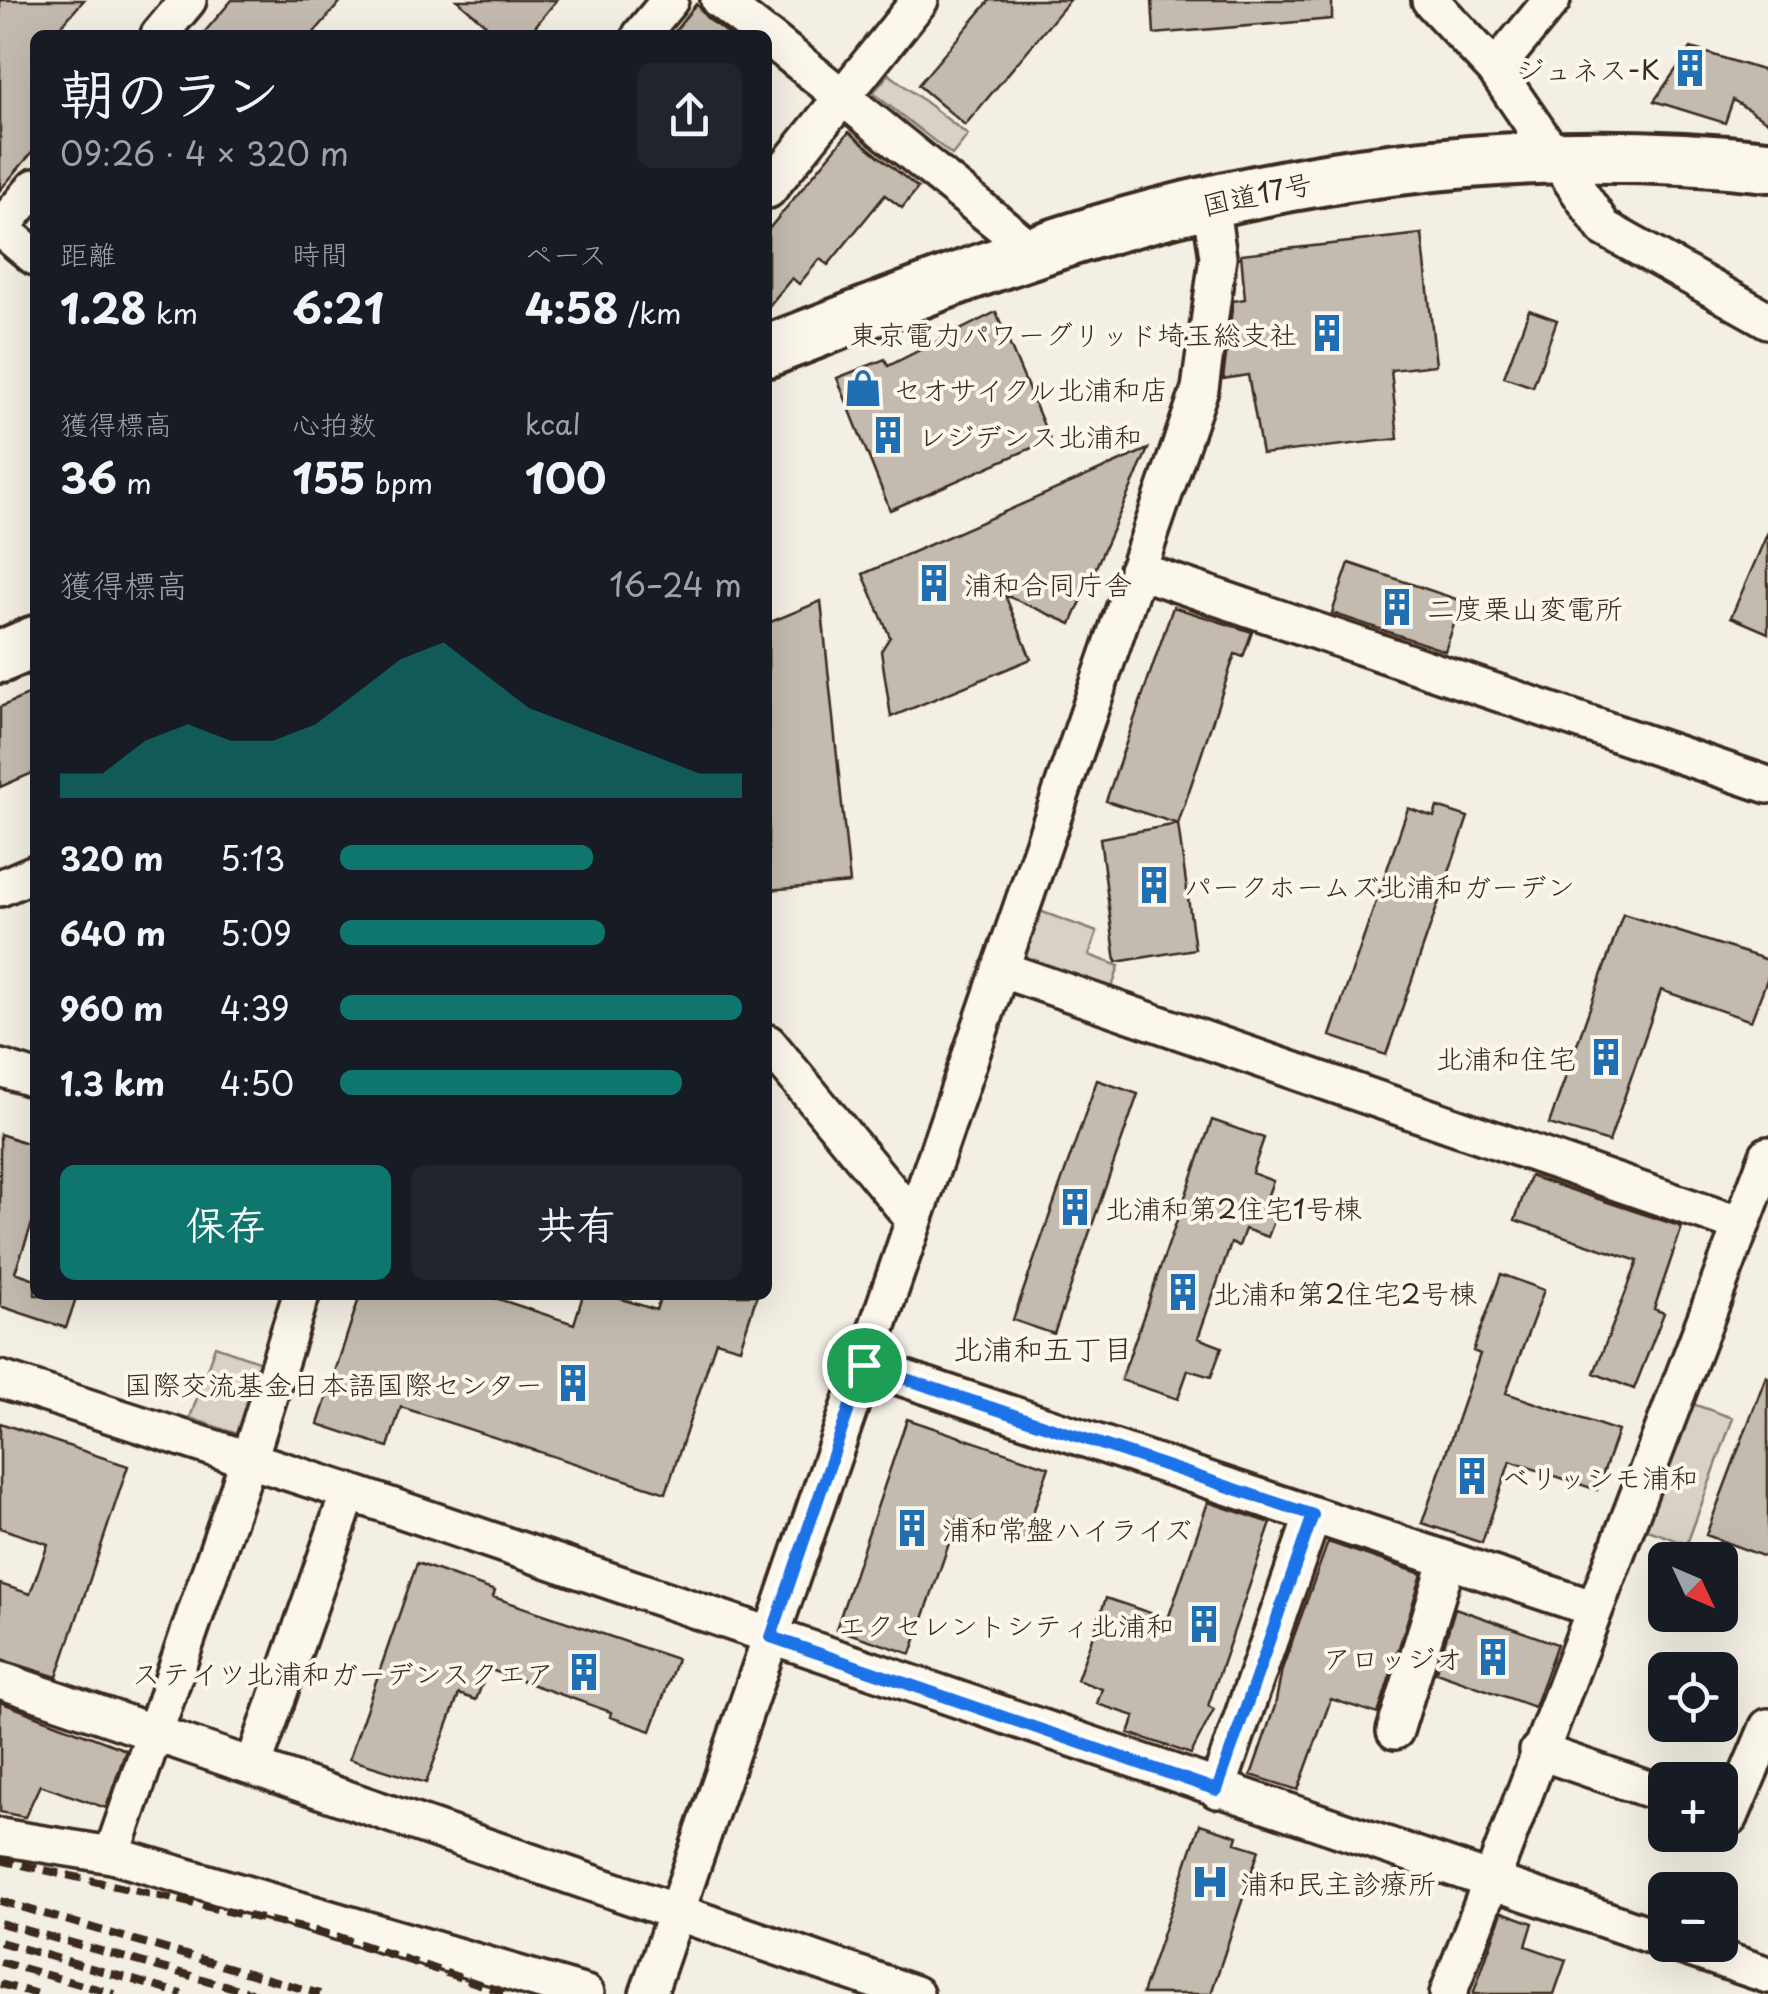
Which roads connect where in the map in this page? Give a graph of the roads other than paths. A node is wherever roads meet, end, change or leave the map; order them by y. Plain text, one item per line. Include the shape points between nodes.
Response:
1 (188, 0) edge
2 (670, 0) edge
3 (720, 0) edge
4 (920, 0) edge
5 (1430, 0) edge
6 (1552, 0) edge
7 (164, 30) edge
8 (645, 30) edge
9 (758, 30) edge
10 (772, 41) edge
11 (1495, 70) junction
12 (842, 96) junction
13 (1556, 158) junction
14 (1768, 166) edge
15 (772, 185) edge
16 (30, 193) edge
17 (1210, 202) junction
18 (0, 229) edge
19 (1033, 251) junction
20 (30, 253) edge
21 (1768, 320) edge
22 (772, 349) edge
23 (1138, 570) junction
24 (30, 644) edge
25 (0, 657) edge
26 (1768, 784) edge
27 (30, 876) edge
28 (0, 888) edge
29 (1000, 969) junction
30 (772, 1047) edge
31 (0, 1068) edge
32 (30, 1077) edge
33 (1768, 1155) edge
34 (914, 1220) junction
35 (1741, 1225) junction
36 (298, 1300) edge
37 (864, 1365) junction
38 (0, 1379) edge
39 (248, 1462) junction
40 (349, 1492) junction
41 (1313, 1515) junction
42 (1448, 1560) junction
43 (1592, 1608) junction
44 (771, 1637) junction
45 (0, 1680) edge
46 (1768, 1727) edge
47 (1395, 1732) dead end
48 (152, 1733) junction
49 (1538, 1752) junction
50 (253, 1767) junction
51 (1648, 1788) edge
52 (1217, 1790) junction
53 (1738, 1797) edge
54 (0, 1837) edge
55 (112, 1856) junction
56 (1492, 1881) junction
57 (675, 1912) junction
58 (1648, 1934) edge
59 (1729, 1962) edge
60 (1768, 1975) edge
61 (586, 1994) edge
62 (648, 1994) edge
63 (915, 1994) edge
64 (1448, 1994) edge

1 - 7 street
2 - 8 street
3 - 9 street
4 - 12 street
5 - 11 street
6 - 11 street
10 - 12 street
11 - 13 street
12 - 15 street
12 - 19 street
13 - 14 highway, 国道17号 via 1694,158
13 - 17 highway, 国道17号 via 1327,178
13 - 21 street via 1604,228
16 - 18 street
17 - 19 highway, 国道17号
17 - 23 street via 1218,257 1200,389
18 - 20 street
19 - 22 highway, 国道17号
23 - 26 street
23 - 29 street
24 - 25 highway
27 - 28 street
29 - 34 street
29 - 35 street
30 - 34 street
31 - 32 street
33 - 35 street
34 - 37 street
35 - 43 street
36 - 39 street
37 - 41 street
37 - 44 street
38 - 39 street
39 - 40 street
39 - 48 street
40 - 44 street
40 - 50 street
41 - 42 street
41 - 52 street
42 - 43 street
42 - 47 street
43 - 49 street
44 - 52 street
44 - 57 street
45 - 48 street
46 - 53 street
48 - 50 street
48 - 55 street
49 - 51 street
49 - 56 street
50 - 57 street
52 - 56 street
54 - 55 street
55 - 61 street
56 - 58 street
56 - 64 street
57 - 62 street
57 - 63 street
59 - 60 street

